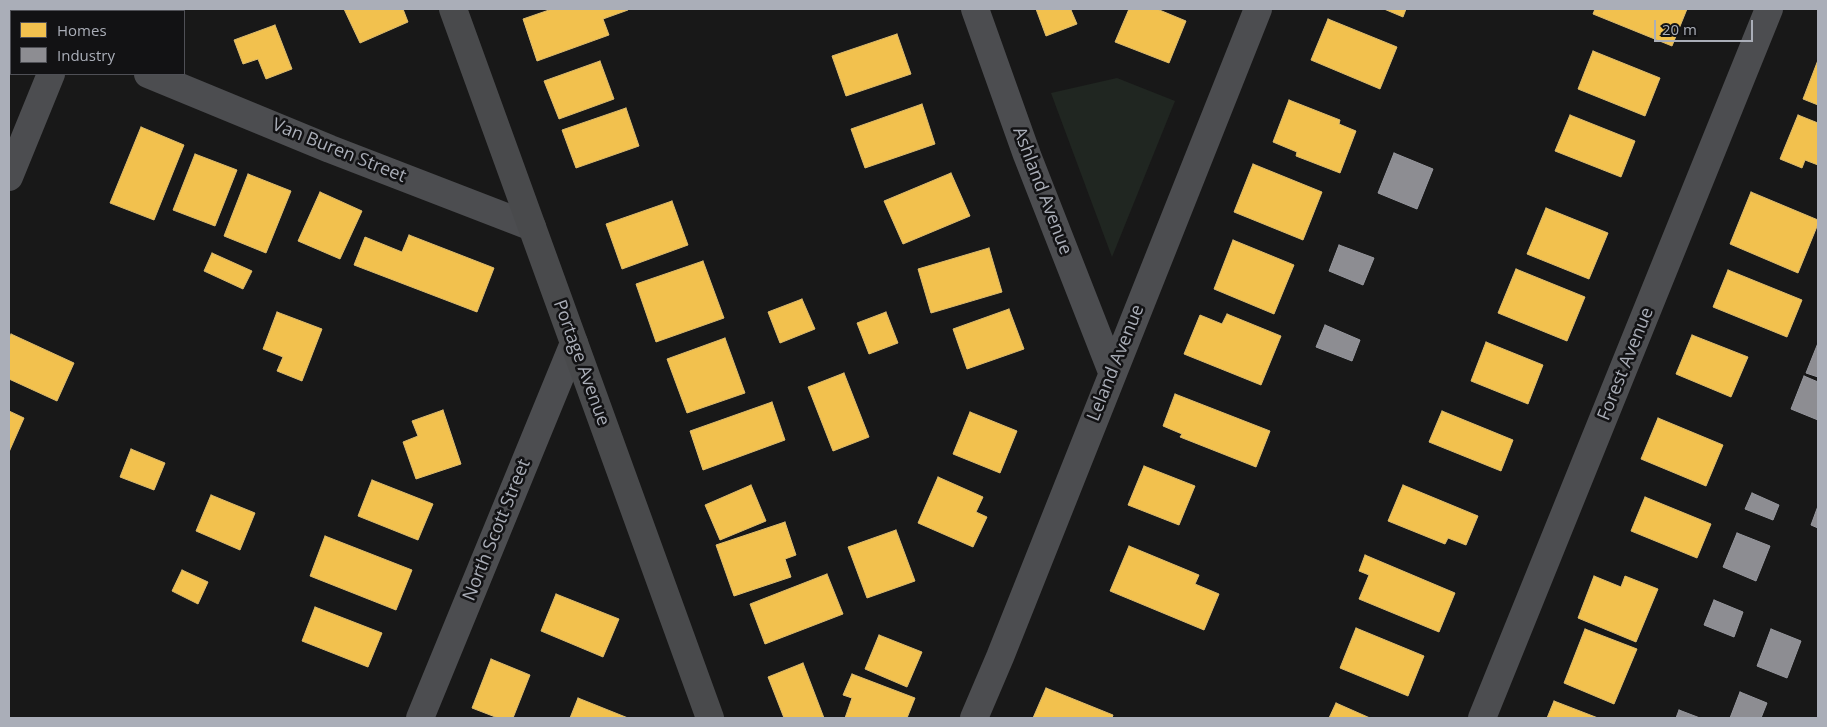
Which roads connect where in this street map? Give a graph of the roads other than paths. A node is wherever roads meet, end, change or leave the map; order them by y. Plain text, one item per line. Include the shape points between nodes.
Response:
1 (453, 9) edge
2 (975, 9) edge
3 (1258, 9) edge
4 (1769, 9) edge
5 (50, 75) edge
6 (150, 75) edge
7 (9, 177) edge
8 (532, 227) junction
9 (574, 343) junction
10 (1112, 372) junction
11 (420, 718) edge
12 (710, 718) edge
13 (974, 718) edge
14 (1482, 718) edge

1 - 8 main road, Portage Avenue
2 - 10 street, Ashland Avenue via 1027,155
3 - 10 street, Leland Avenue
4 - 14 street, Forest Avenue
5 - 7 street
6 - 8 street, Van Buren Street
8 - 9 main road, Portage Avenue
9 - 11 street, North Scott Street
9 - 12 main road, Portage Avenue
10 - 13 street, Leland Avenue

